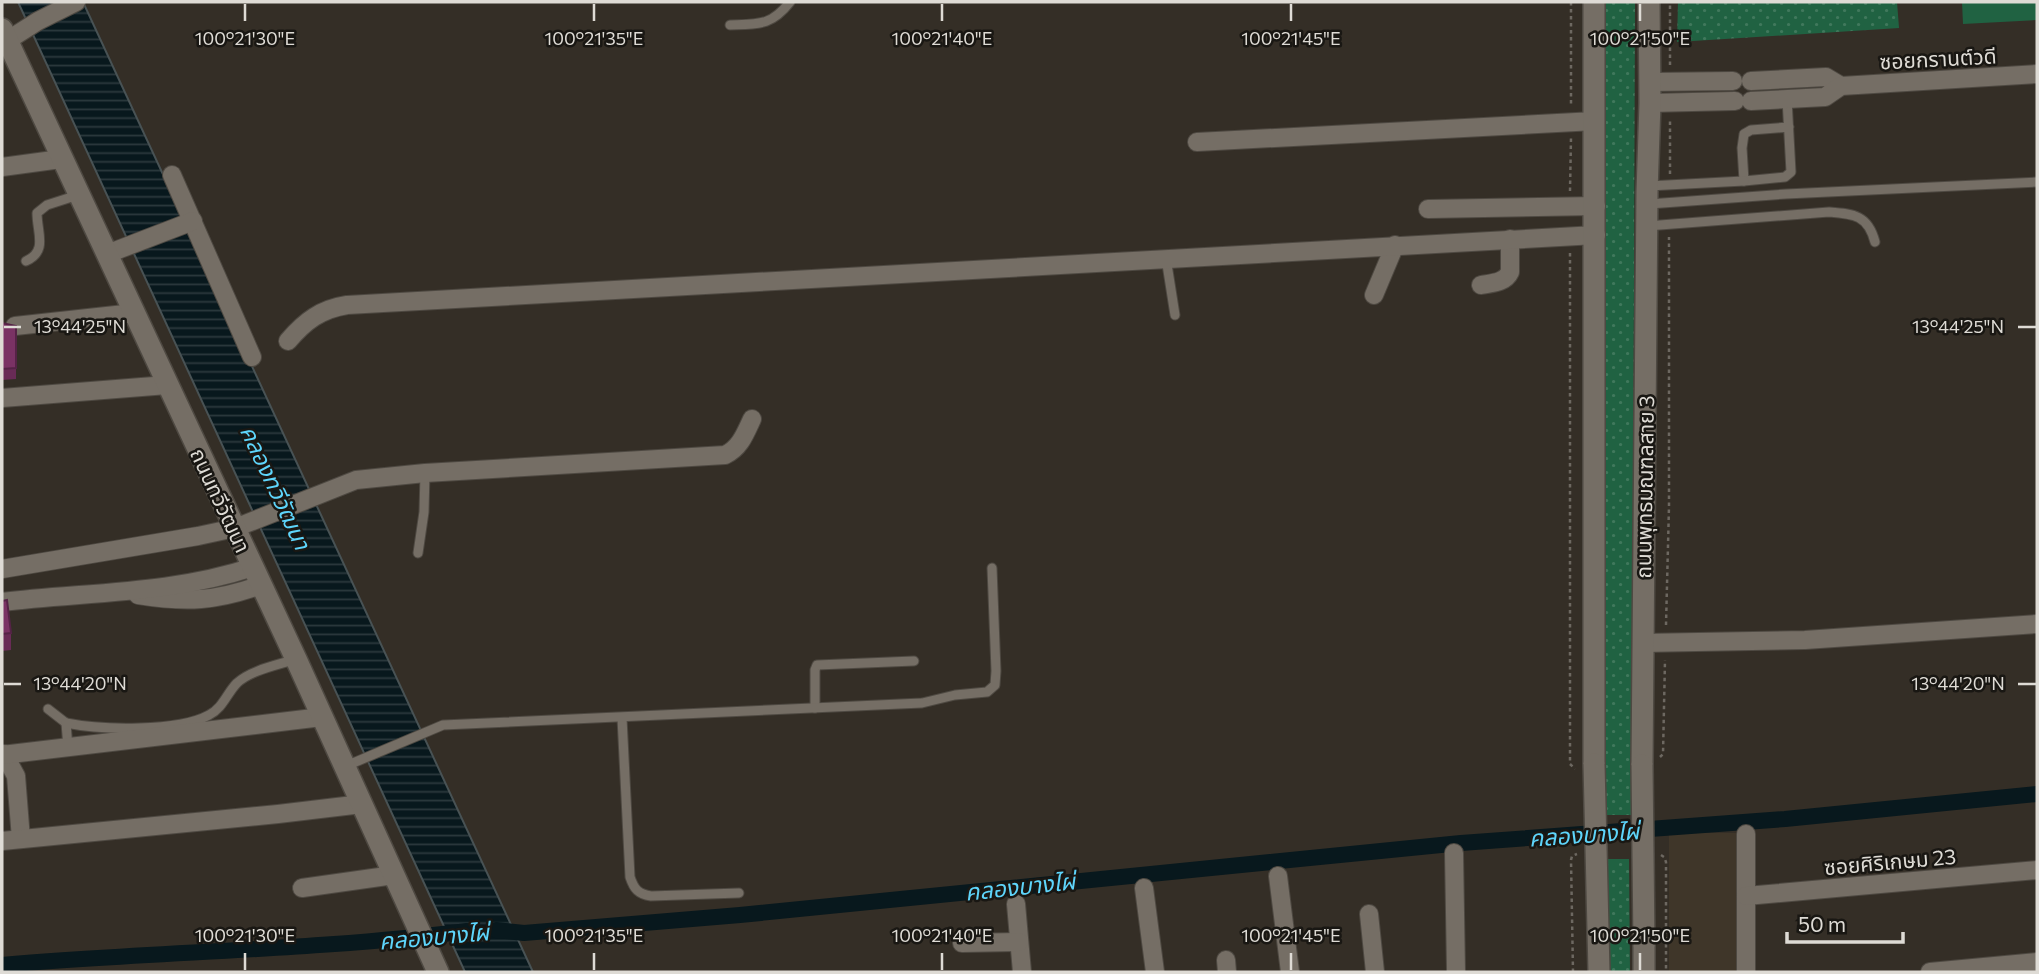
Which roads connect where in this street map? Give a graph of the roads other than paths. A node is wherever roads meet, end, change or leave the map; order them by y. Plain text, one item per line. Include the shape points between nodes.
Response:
1 (76, 2) edge
2 (790, 2) edge
3 (1594, 2) edge
4 (1648, 2) edge
5 (730, 25) dead end
6 (4, 38) edge
7 (2037, 74) edge
8 (1841, 86) junction
9 (1660, 92) junction
10 (1787, 99) junction
11 (1595, 121) junction
12 (1789, 127) junction
13 (1197, 142) dead end
14 (61, 159) junction
15 (2, 167) edge
16 (172, 175) dead end
17 (1744, 181) junction
18 (2037, 182) edge
19 (78, 195) junction
20 (1647, 195) junction
21 (1596, 206) junction
22 (1501, 207) junction
23 (1428, 209) dead end
24 (191, 221) junction
25 (1647, 226) junction
26 (1596, 235) junction
27 (1506, 239) junction
28 (1875, 242) dead end
29 (1395, 246) junction
30 (116, 250) junction
31 (1166, 258) junction
32 (26, 261) dead end
33 (1481, 285) dead end
34 (1374, 295) dead end
35 (134, 313) junction
36 (1175, 315) dead end
37 (15, 326) edge
38 (288, 341) dead end
39 (252, 357) dead end
40 (167, 385) junction
41 (2, 398) edge
42 (752, 419) dead end
43 (425, 473) junction
44 (235, 528) junction
45 (418, 552) dead end
46 (992, 568) dead end
47 (2, 569) edge
48 (257, 576) junction
49 (2, 602) edge
50 (2037, 624) edge
51 (1642, 643) junction
52 (296, 659) junction
53 (914, 661) dead end
54 (815, 708) junction
55 (48, 709) dead end
56 (322, 717) junction
57 (622, 718) junction
58 (66, 723) junction
59 (68, 748) junction
60 (3, 755) edge
61 (345, 767) junction
62 (362, 804) junction
63 (1745, 834) dead end
64 (21, 839) junction
65 (2, 841) edge
66 (1454, 853) dead end
67 (2037, 870) edge
68 (394, 875) junction
69 (1278, 876) dead end
70 (302, 888) dead end
71 (1144, 888) dead end
72 (739, 893) dead end
73 (1746, 895) junction
74 (1016, 904) dead end
75 (1369, 914) dead end
76 (1019, 942) junction
77 (962, 943) dead end
78 (2037, 962) edge
79 (438, 972) edge
80 (1022, 972) edge
81 (1155, 972) edge
82 (1290, 972) edge
83 (1375, 972) edge
84 (1456, 972) edge
85 (1599, 972) edge
86 (1644, 972) edge
87 (1746, 972) edge
88 (1930, 972) edge

1 - 6 street
2 - 5 lane via 781,14 762,24
3 - 11 main road
4 - 9 main road, ถนนพุทธมณฑลสาย 3
6 - 14 main road, ถนนทวีวัฒนา
7 - 8 street, ซอยกรานต์วดี
8 - 9 street, ซอยกรานต์วดี via 1826,77 1742,81
8 - 10 street, ซอยกรานต์วดี via 1825,97
9 - 10 street, ซอยกรานต์วดี via 1743,101
9 - 20 main road, ถนนพุทธมณฑลสาย 3
10 - 12 lane
11 - 13 street
11 - 21 main road
12 - 17 lane via 1744,134
12 - 17 lane via 1790,174
14 - 15 street
14 - 19 main road, ถนนทวีวัฒนา
16 - 24 street
17 - 20 lane via 1670,185
18 - 20 lane via 1786,194
19 - 30 main road, ถนนทวีวัฒนา
19 - 32 lane via 37,213 41,248
20 - 25 main road, ถนนพุทธมณฑลสาย 3
21 - 22 street
21 - 26 main road
22 - 23 street
22 - 27 street
24 - 30 street
24 - 39 street
25 - 28 lane via 1829,212 1855,215 1871,226
25 - 51 main road, ถนนพุทธมณฑลสาย 3
26 - 27 street
26 - 85 main road, bridge via 1586,767
27 - 29 street
27 - 33 street via 1508,277
29 - 31 street
29 - 34 street
30 - 35 main road, ถนนทวีวัฒนา
31 - 36 lane
31 - 38 street via 346,305 314,316
35 - 37 street
35 - 40 main road, ถนนทวีวัฒนา
40 - 41 street
40 - 44 main road, ถนนทวีวัฒนา
42 - 43 street via 739,445 725,455
43 - 44 street via 356,480
43 - 45 lane
44 - 47 street
44 - 48 main road, ถนนทวีวัฒนา
46 - 54 lane via 996,671 992,690 922,703
48 - 49 street via 229,596 209,599 164,599 125,592
48 - 52 main road, ถนนทวีวัฒนา
50 - 51 street via 1805,640
51 - 86 main road, ถนนพุทธมณฑลสาย 3, bridge via 1650,762
52 - 56 main road, ถนนทวีวัฒนา
52 - 58 lane via 244,678 212,714 196,721 103,728
53 - 54 lane via 817,665
54 - 57 lane
55 - 58 lane
56 - 59 street
56 - 61 main road, ถนนทวีวัฒนา
57 - 61 lane via 443,725
57 - 72 lane via 630,877 636,891 652,896
58 - 59 lane
59 - 60 street
60 - 64 street via 16,776
61 - 62 main road, ถนนทวีวัฒนา
62 - 64 street
62 - 68 main road, ถนนทวีวัฒนา
63 - 73 street
64 - 65 street
66 - 84 street
67 - 73 street, ซอยศิริเกษม 23
68 - 70 street
68 - 79 main road, ถนนทวีวัฒนา
69 - 82 street
71 - 81 street
73 - 87 street
74 - 76 street
75 - 83 street
76 - 77 street
76 - 80 street
78 - 88 street

